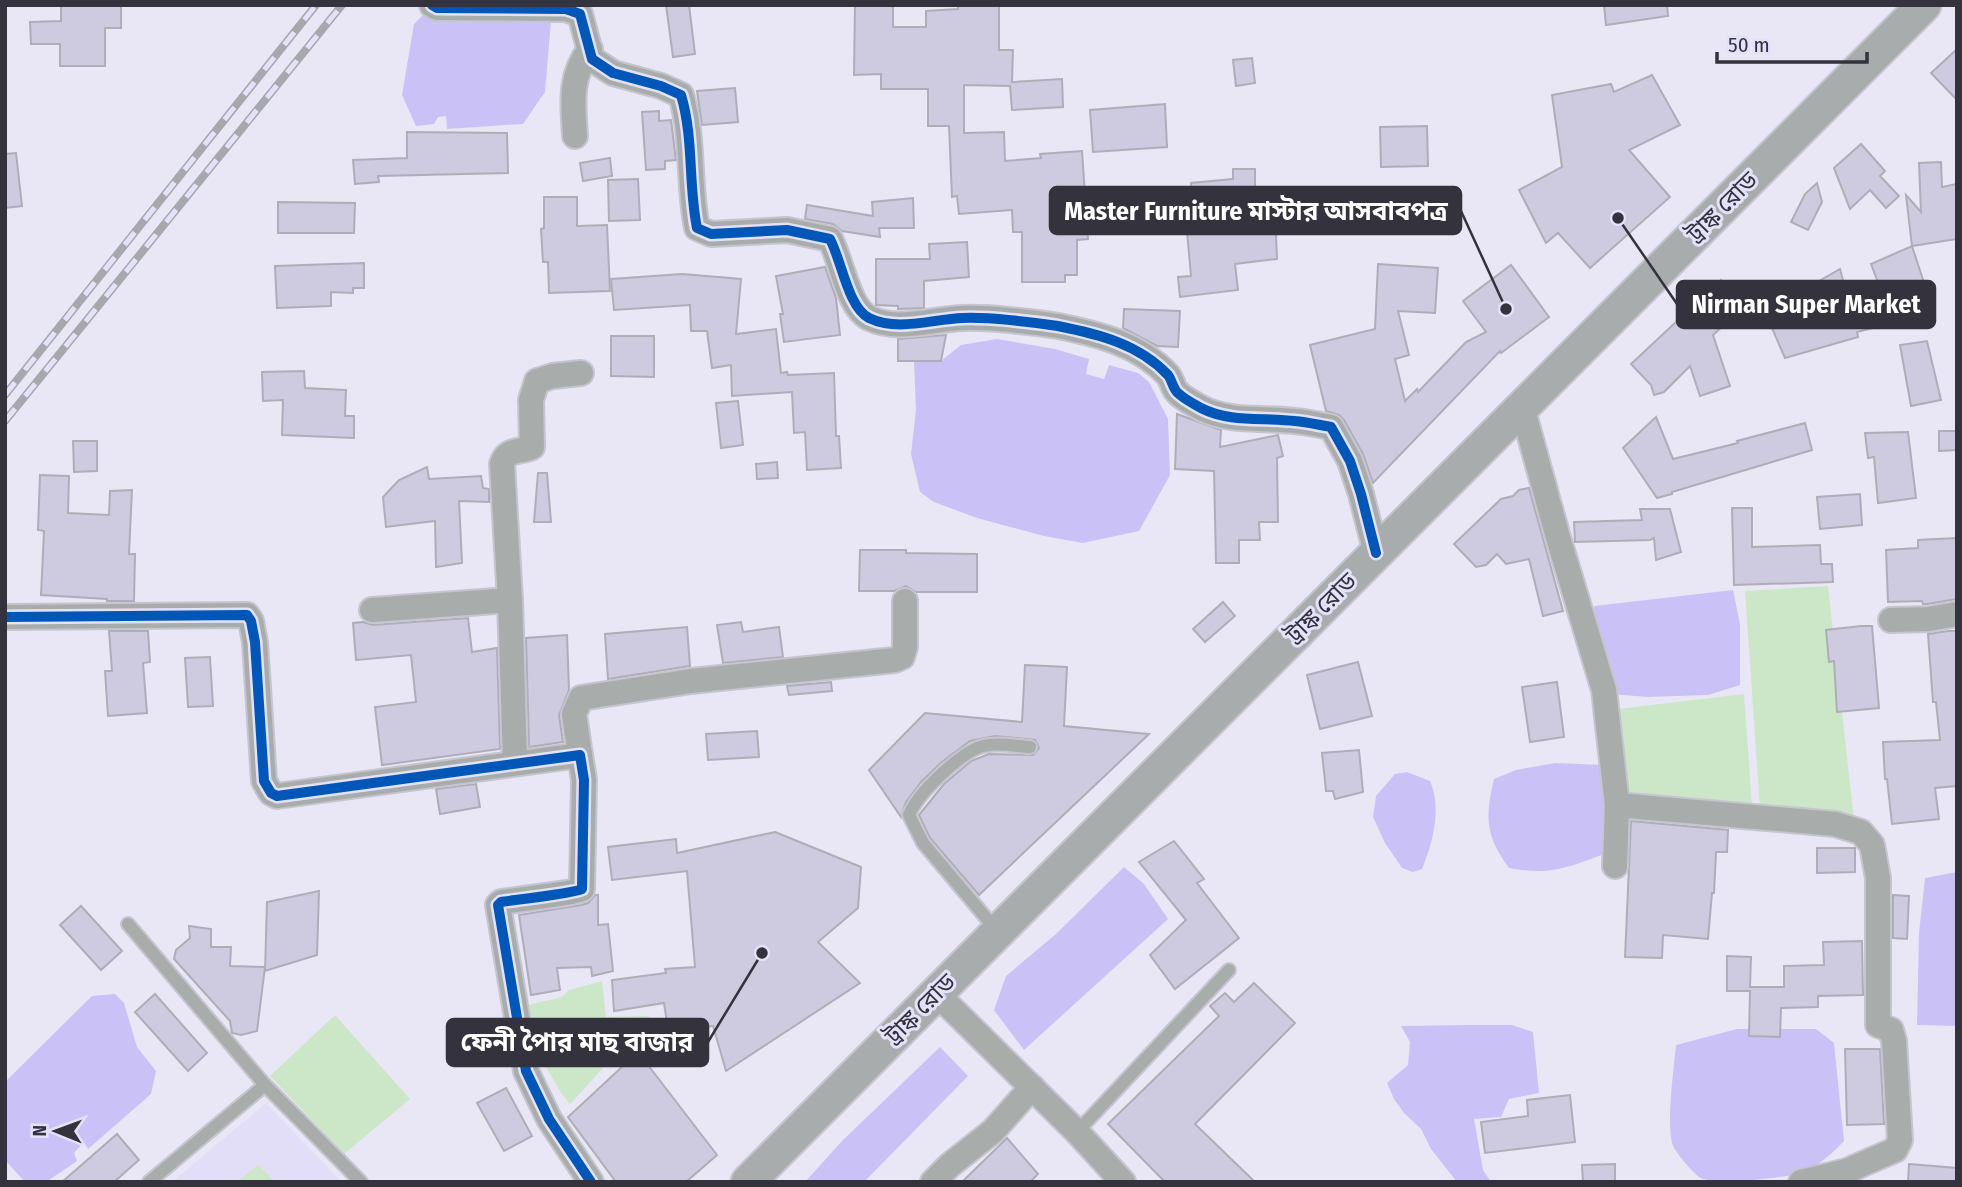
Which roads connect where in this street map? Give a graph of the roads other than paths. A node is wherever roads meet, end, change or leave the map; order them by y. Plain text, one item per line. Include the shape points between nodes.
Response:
1 (432, 5) edge
2 (1924, 5) edge
3 (590, 49) junction
4 (575, 136) dead end
5 (581, 373) dead end
6 (1522, 407) junction
7 (1376, 553) junction
8 (510, 600) junction
9 (905, 601) dead end
10 (372, 610) dead end
11 (1957, 614) edge
12 (5, 617) edge
13 (1891, 620) dead end
14 (1030, 747) dead end
15 (580, 755) junction
16 (515, 763) junction
17 (1617, 805) junction
18 (1615, 866) dead end
19 (128, 924) dead end
20 (998, 933) junction
21 (1230, 970) dead end
22 (936, 993) junction
23 (265, 1084) junction
24 (1032, 1087) junction
25 (1077, 1132) junction
26 (149, 1182) edge
27 (361, 1182) edge
28 (591, 1182) edge
29 (748, 1182) edge
30 (933, 1182) edge
31 (1123, 1182) edge
32 (1801, 1182) edge

1 - 3 street via 566,9 580,14
2 - 6 main road, ট্রাঙ্ক রোড
3 - 4 street via 578,65
3 - 7 street via 592,59 613,73 681,95 697,228 711,234 787,230 830,239 852,301 858,310 881,322 893,325 965,318 1057,326 1114,340 1142,354 1169,376 1178,393 1202,409 1251,420 1331,427 1350,461
5 - 8 street via 537,381 531,400 532,447 512,451 502,464
6 - 7 main road, ট্রাঙ্ক রোড
6 - 17 street via 1604,690
7 - 20 main road, ট্রাঙ্ক রোড
8 - 10 street
8 - 16 street
9 - 15 street via 905,647 902,657 895,660 691,681 581,698 574,713
11 - 13 street
12 - 16 street via 247,615 255,642 264,781 273,795
14 - 20 lane via 977,748 915,801 909,815 923,844
15 - 16 street
15 - 28 street via 584,780 582,889 498,905 527,1071 549,1119
17 - 18 street
17 - 32 street via 1835,824 1861,832 1872,845 1878,878 1878,1026 1891,1030 1894,1041 1900,1140 1895,1150 1867,1163
19 - 23 lane
20 - 22 main road, ট্রাঙ্ক রোড
21 - 25 lane
22 - 24 street
22 - 29 main road, ট্রাঙ্ক রোড
23 - 26 lane
23 - 27 lane
24 - 25 street
24 - 30 street via 993,1131
25 - 31 street

